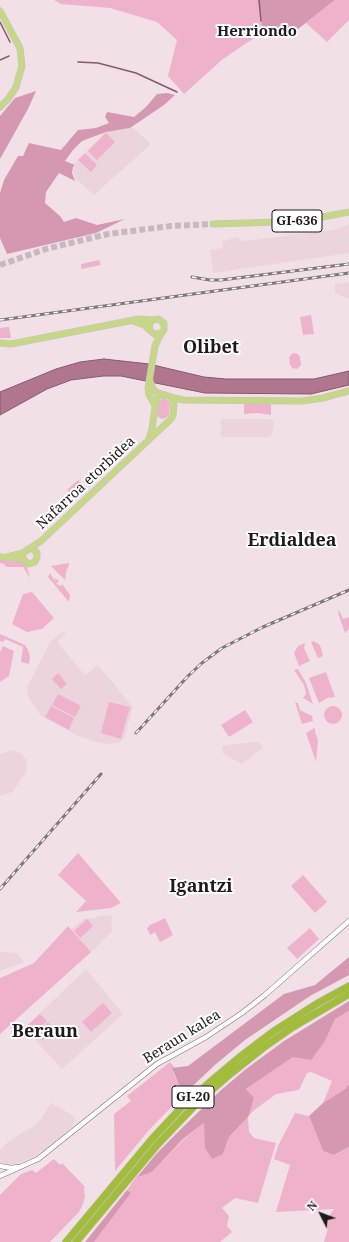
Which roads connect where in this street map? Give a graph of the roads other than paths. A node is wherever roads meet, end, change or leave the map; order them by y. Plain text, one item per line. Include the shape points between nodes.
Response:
1 (0, 11) edge
2 (0, 107) edge
3 (349, 212) edge
4 (213, 224) tunnel mouth
5 (153, 320) junction
6 (133, 321) junction
7 (151, 331) junction
8 (161, 333) junction
9 (0, 343) edge
10 (11, 344) junction
11 (156, 346) junction
12 (0, 347) edge
13 (150, 382) junction
14 (349, 391) edge
15 (164, 395) junction
16 (171, 397) junction
17 (184, 400) junction
18 (155, 405) junction
19 (174, 406) junction
20 (154, 416) junction
21 (167, 422) junction
22 (147, 442) junction
23 (41, 541) junction
24 (26, 551) junction
25 (36, 551) junction
26 (3, 557) edge
27 (24, 561) junction
28 (349, 921) edge
29 (349, 986) edge
30 (349, 994) edge
31 (0, 1166) edge
32 (23, 1166) junction
33 (0, 1176) edge
34 (66, 1242) edge
35 (76, 1242) edge

1 - 2 main road via 16,40 22,66 16,87
3 - 4 main road, GI-636 via 286,222
5 - 6 main road
5 - 7 main road via 149,325
5 - 8 main road via 158,319 164,323 164,330
6 - 7 main road
6 - 10 main road
7 - 8 main road via 156,335
7 - 11 main road
8 - 11 main road
9 - 10 main road
10 - 12 main road
11 - 13 main road
13 - 15 main road via 154,390
13 - 18 main road via 148,392
14 - 17 main road via 318,399 302,400
15 - 16 main road
15 - 18 main road via 158,398
16 - 17 main road
16 - 19 main road
17 - 19 main road
18 - 20 main road
19 - 21 main road via 172,417
20 - 21 main road via 159,422
20 - 22 main road, Nafarroa etorbidea
21 - 22 main road, Nafarroa etorbidea
22 - 23 main road, Nafarroa etorbidea
23 - 24 main road, Nafarroa etorbidea
23 - 25 main road, Nafarroa etorbidea
24 - 25 main road
24 - 26 main road, Nafarroa etorbidea via 15,556
24 - 27 main road via 22,557
25 - 27 main road via 35,562 29,564
26 - 27 main road, Nafarroa etorbidea
28 - 32 street, Beraun kalea via 260,1000 206,1037 157,1064 38,1159
29 - 34 highway, GI-20 via 309,1008 269,1035 205,1086 152,1139
30 - 35 highway, GI-20 via 263,1048 204,1096 158,1144
31 - 32 street, Beraun kalea
31 - 33 street
32 - 33 street, Beraun kalea

